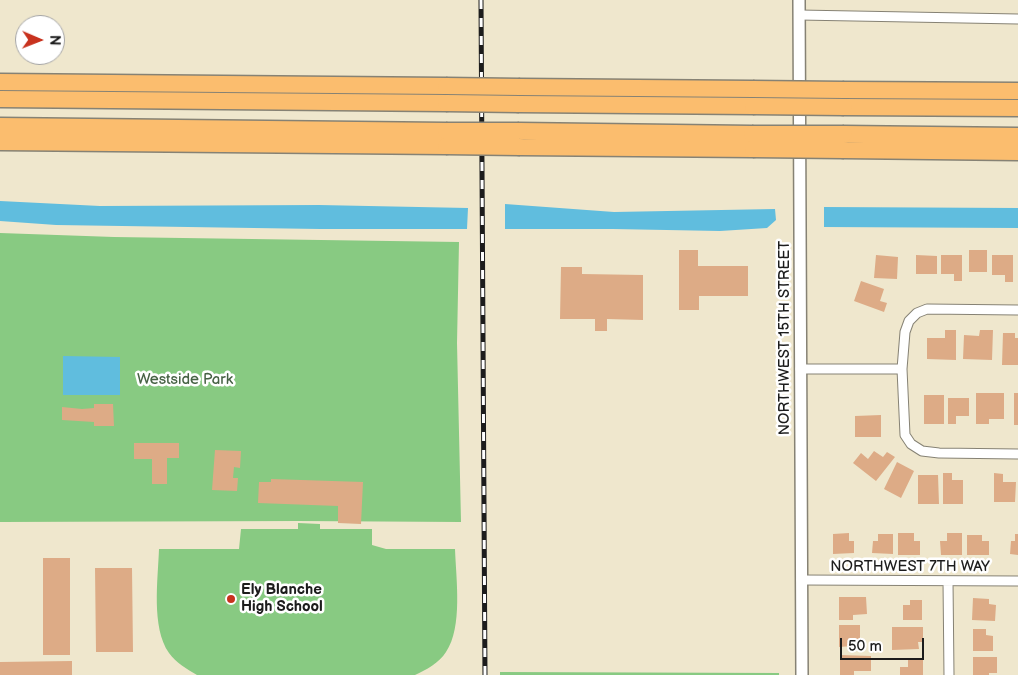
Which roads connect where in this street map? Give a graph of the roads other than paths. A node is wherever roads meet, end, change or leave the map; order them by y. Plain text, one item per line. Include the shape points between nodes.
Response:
1 (799, 0) edge
2 (799, 15) junction
3 (1018, 19) edge
4 (0, 82) edge
5 (1018, 91) edge
6 (0, 99) edge
7 (1018, 108) edge
8 (0, 126) edge
9 (1018, 136) edge
10 (446, 139) junction
11 (0, 142) edge
12 (844, 142) junction
13 (1018, 152) edge
14 (1018, 310) edge
15 (800, 369) junction
16 (902, 369) junction
17 (1018, 454) edge
18 (802, 580) junction
19 (948, 581) junction
20 (1018, 581) edge
21 (802, 675) edge
22 (948, 675) edge

1 - 2 street, NORTHWEST 15TH STREET
2 - 3 street
2 - 15 street, NORTHWEST 15TH STREET
4 - 5 highway, bridge
6 - 7 highway, bridge
8 - 10 highway
9 - 12 highway
10 - 11 highway
10 - 12 highway, bridge
12 - 13 highway
14 - 16 street via 927,309 917,313 905,332
15 - 16 street
15 - 18 street, NORTHWEST 15TH STREET
16 - 17 street via 905,435 911,444 922,451 939,453
18 - 19 street, NORTHWEST 7TH WAY
18 - 21 street, NORTHWEST 15TH STREET
19 - 20 street, NORTHWEST 7TH WAY
19 - 22 street

